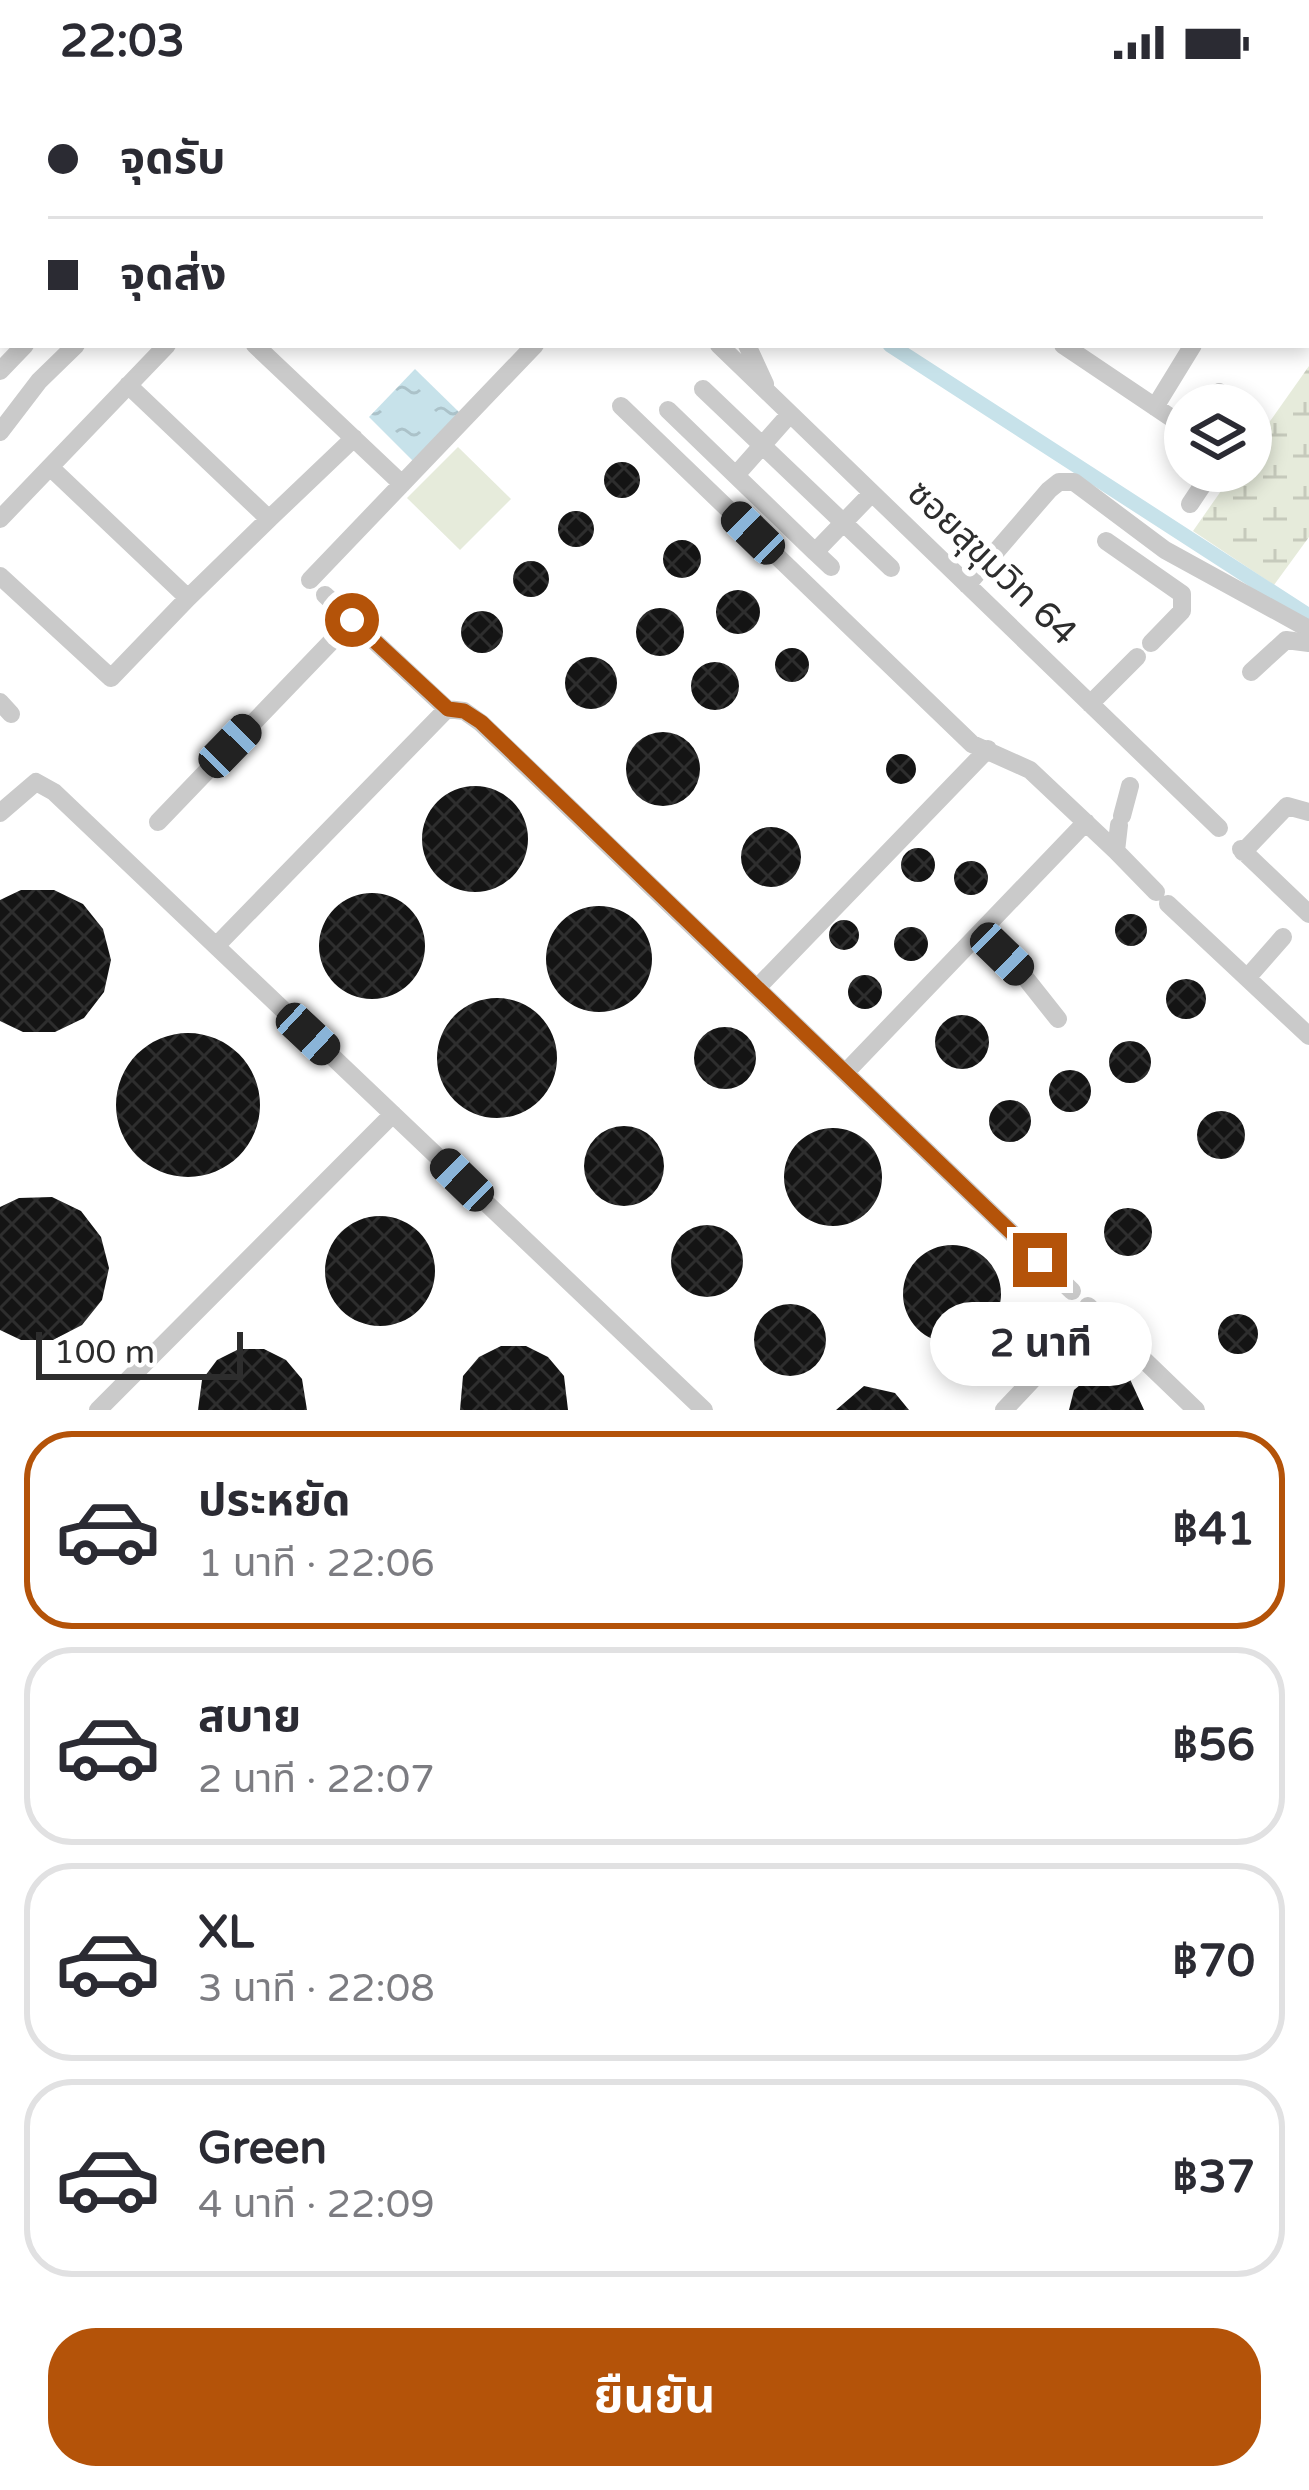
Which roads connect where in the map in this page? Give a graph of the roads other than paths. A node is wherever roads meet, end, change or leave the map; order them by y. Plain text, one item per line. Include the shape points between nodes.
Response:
1 (22, 348) edge
2 (73, 348) edge
3 (163, 348) edge
4 (258, 348) edge
5 (532, 348) edge
6 (721, 348) edge
7 (748, 348) edge
8 (1067, 348) edge
9 (1191, 348) edge
10 (0, 371) edge
11 (128, 385) junction
12 (703, 388) dead end
13 (772, 397) junction
14 (621, 406) dead end
15 (1155, 407) junction
16 (668, 410) dead end
17 (1164, 413) edge
18 (790, 414) junction
19 (0, 432) edge
20 (354, 439) junction
21 (762, 446) junction
22 (50, 467) junction
23 (736, 475) junction
24 (402, 484) junction
25 (1198, 492) edge
26 (872, 493) junction
27 (1190, 504) dead end
28 (0, 519) edge
29 (269, 519) junction
30 (844, 523) junction
31 (1106, 542) dead end
32 (815, 552) junction
33 (831, 567) dead end
34 (891, 568) dead end
35 (0, 576) edge
36 (310, 580) dead end
37 (968, 584) junction
38 (325, 595) dead end
39 (188, 598) junction
40 (352, 620) junction
41 (1309, 628) edge
42 (1309, 643) edge
43 (1251, 672) dead end
44 (1090, 704) junction
45 (448, 709) junction
46 (988, 749) junction
47 (1135, 769) junction
48 (1309, 812) edge
49 (0, 813) edge
50 (158, 822) dead end
51 (1086, 822) junction
52 (1220, 828) dead end
53 (1116, 851) junction
54 (1309, 914) edge
55 (978, 935) junction
56 (1283, 937) dead end
57 (216, 946) junction
58 (1247, 978) junction
59 (758, 987) junction
60 (1058, 1018) dead end
61 (1309, 1036) edge
62 (846, 1072) junction
63 (393, 1114) junction
64 (1072, 1291) dead end
65 (98, 1410) edge
66 (704, 1410) edge
67 (1004, 1410) edge
68 (1196, 1410) edge

1 - 10 street
2 - 19 street
3 - 11 street
4 - 20 street
5 - 24 street
6 - 13 street, ซอยสุขุมวิท 64
7 - 13 street
8 - 15 street
9 - 15 street
11 - 22 street
11 - 29 street
12 - 21 street
13 - 18 street, ซอยสุขุมวิท 64
14 - 46 street via 957,731
15 - 17 street
16 - 23 street
18 - 21 street
18 - 26 street, ซอยสุขุมวิท 64
20 - 24 street
20 - 29 street
21 - 23 street
21 - 30 street
22 - 28 street
22 - 39 street
23 - 32 street
24 - 36 street
25 - 27 street
26 - 30 street
26 - 37 street, ซอยสุขุมวิท 64
29 - 39 street
30 - 32 street
30 - 34 street
31 - 44 street via 1182,594 1182,611
32 - 33 street
35 - 39 street via 111,678
37 - 41 street via 1048,490 1074,482 1165,550
37 - 44 street, ซอยสุขุมวิท 64
38 - 40 street
40 - 45 street
40 - 50 street
42 - 43 street via 1286,640
44 - 47 street, ซอยสุขุมวิท 64
45 - 57 street
45 - 59 street via 481,722
46 - 51 street via 1030,770
46 - 59 street
47 - 52 street, ซอยสุขุมวิท 64
47 - 53 street
48 - 54 street via 1288,806 1242,850
49 - 57 street via 36,782 54,792
51 - 53 street
51 - 55 street
53 - 58 street
55 - 60 street
55 - 62 street
56 - 58 street
57 - 63 street
58 - 61 street
59 - 62 street
62 - 64 street
63 - 65 street
63 - 66 street
67 - 68 street via 1091,1309

